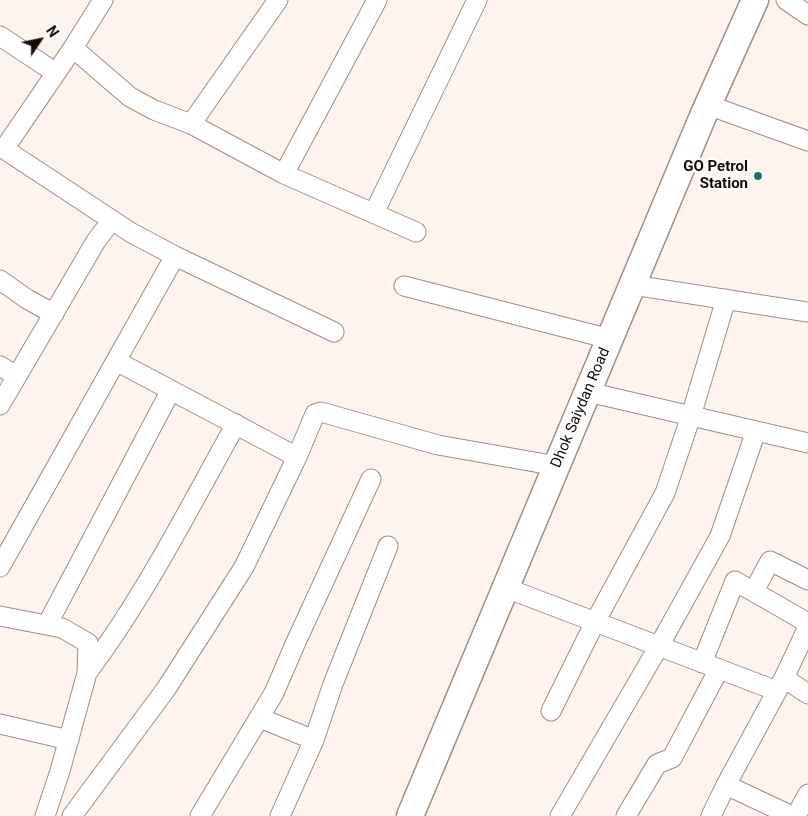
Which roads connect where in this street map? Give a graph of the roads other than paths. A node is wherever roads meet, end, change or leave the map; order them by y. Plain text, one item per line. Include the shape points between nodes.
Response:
1 (103, 0) edge
2 (278, 0) edge
3 (378, 0) edge
4 (477, 0) edge
5 (755, 0) edge
6 (786, 0) edge
7 (808, 15) edge
8 (0, 36) edge
9 (72, 48) junction
10 (56, 73) junction
11 (708, 105) junction
12 (191, 124) junction
13 (808, 141) edge
14 (2, 149) edge
15 (284, 174) junction
16 (374, 213) junction
17 (112, 220) junction
18 (416, 232) dead end
19 (175, 256) junction
20 (0, 280) edge
21 (632, 285) junction
22 (404, 286) dead end
23 (726, 300) junction
24 (808, 312) edge
25 (54, 314) junction
26 (334, 332) dead end
27 (610, 339) junction
28 (116, 361) junction
29 (0, 366) edge
30 (17, 376) junction
31 (171, 390) junction
32 (588, 392) junction
33 (0, 405) edge
34 (691, 416) junction
35 (236, 424) junction
36 (756, 431) junction
37 (808, 443) edge
38 (297, 457) junction
39 (557, 466) junction
40 (371, 480) dead end
41 (388, 546) dead end
42 (0, 567) edge
43 (808, 580) edge
44 (506, 588) junction
45 (754, 591) junction
46 (0, 616) edge
47 (595, 622) junction
48 (808, 622) edge
49 (47, 625) junction
50 (808, 627) edge
51 (660, 646) junction
52 (710, 666) junction
53 (87, 673) junction
54 (780, 684) junction
55 (808, 694) edge
56 (552, 711) dead end
57 (260, 718) junction
58 (0, 724) edge
59 (68, 740) junction
60 (314, 740) junction
61 (726, 785) junction
62 (808, 794) edge
63 (45, 816) edge
64 (72, 816) edge
65 (200, 816) edge
66 (280, 816) edge
67 (410, 816) edge
68 (560, 816) edge
69 (626, 816) edge
70 (712, 816) edge
71 (792, 816) edge
72 (796, 816) edge

1 - 9 street
2 - 12 street
3 - 15 street
4 - 16 street
5 - 11 main road, Dhok Saiydan Road
6 - 7 street
8 - 10 street
9 - 10 street
9 - 12 street via 130,96 154,110
10 - 14 street
11 - 13 street
11 - 21 main road, Dhok Saiydan Road
12 - 15 street
14 - 17 street
15 - 16 street
16 - 18 street
17 - 19 street
17 - 25 street via 96,241
19 - 26 street
19 - 28 street
20 - 25 street
21 - 23 street
21 - 27 main road, Dhok Saiydan Road
22 - 27 street
23 - 24 street
23 - 34 street
25 - 30 street
27 - 32 main road, Dhok Saiydan Road
28 - 31 street
28 - 42 street
29 - 30 street
30 - 33 street
31 - 35 street
31 - 49 street
32 - 34 street
32 - 39 main road, Dhok Saiydan Road
34 - 36 street
34 - 47 street via 665,493
35 - 38 street
35 - 53 street via 120,627
36 - 37 street
36 - 51 street via 720,536
38 - 39 street via 314,414 321,412 438,445
38 - 64 street via 244,567 166,689
39 - 44 main road, Dhok Saiydan Road
40 - 57 street
41 - 60 street
43 - 45 street via 770,561
44 - 47 street
44 - 67 main road, Dhok Saiydan Road
45 - 48 street
45 - 52 street via 735,581
46 - 49 street
47 - 51 street
47 - 56 street
49 - 53 street via 62,628 88,643
50 - 54 street
51 - 52 street
51 - 68 street
52 - 54 street
52 - 69 street via 672,758 657,764
53 - 59 street
54 - 55 street
54 - 61 street
57 - 60 street
57 - 65 street
58 - 59 street
59 - 63 street
60 - 66 street
61 - 70 street
61 - 71 street
62 - 72 street

